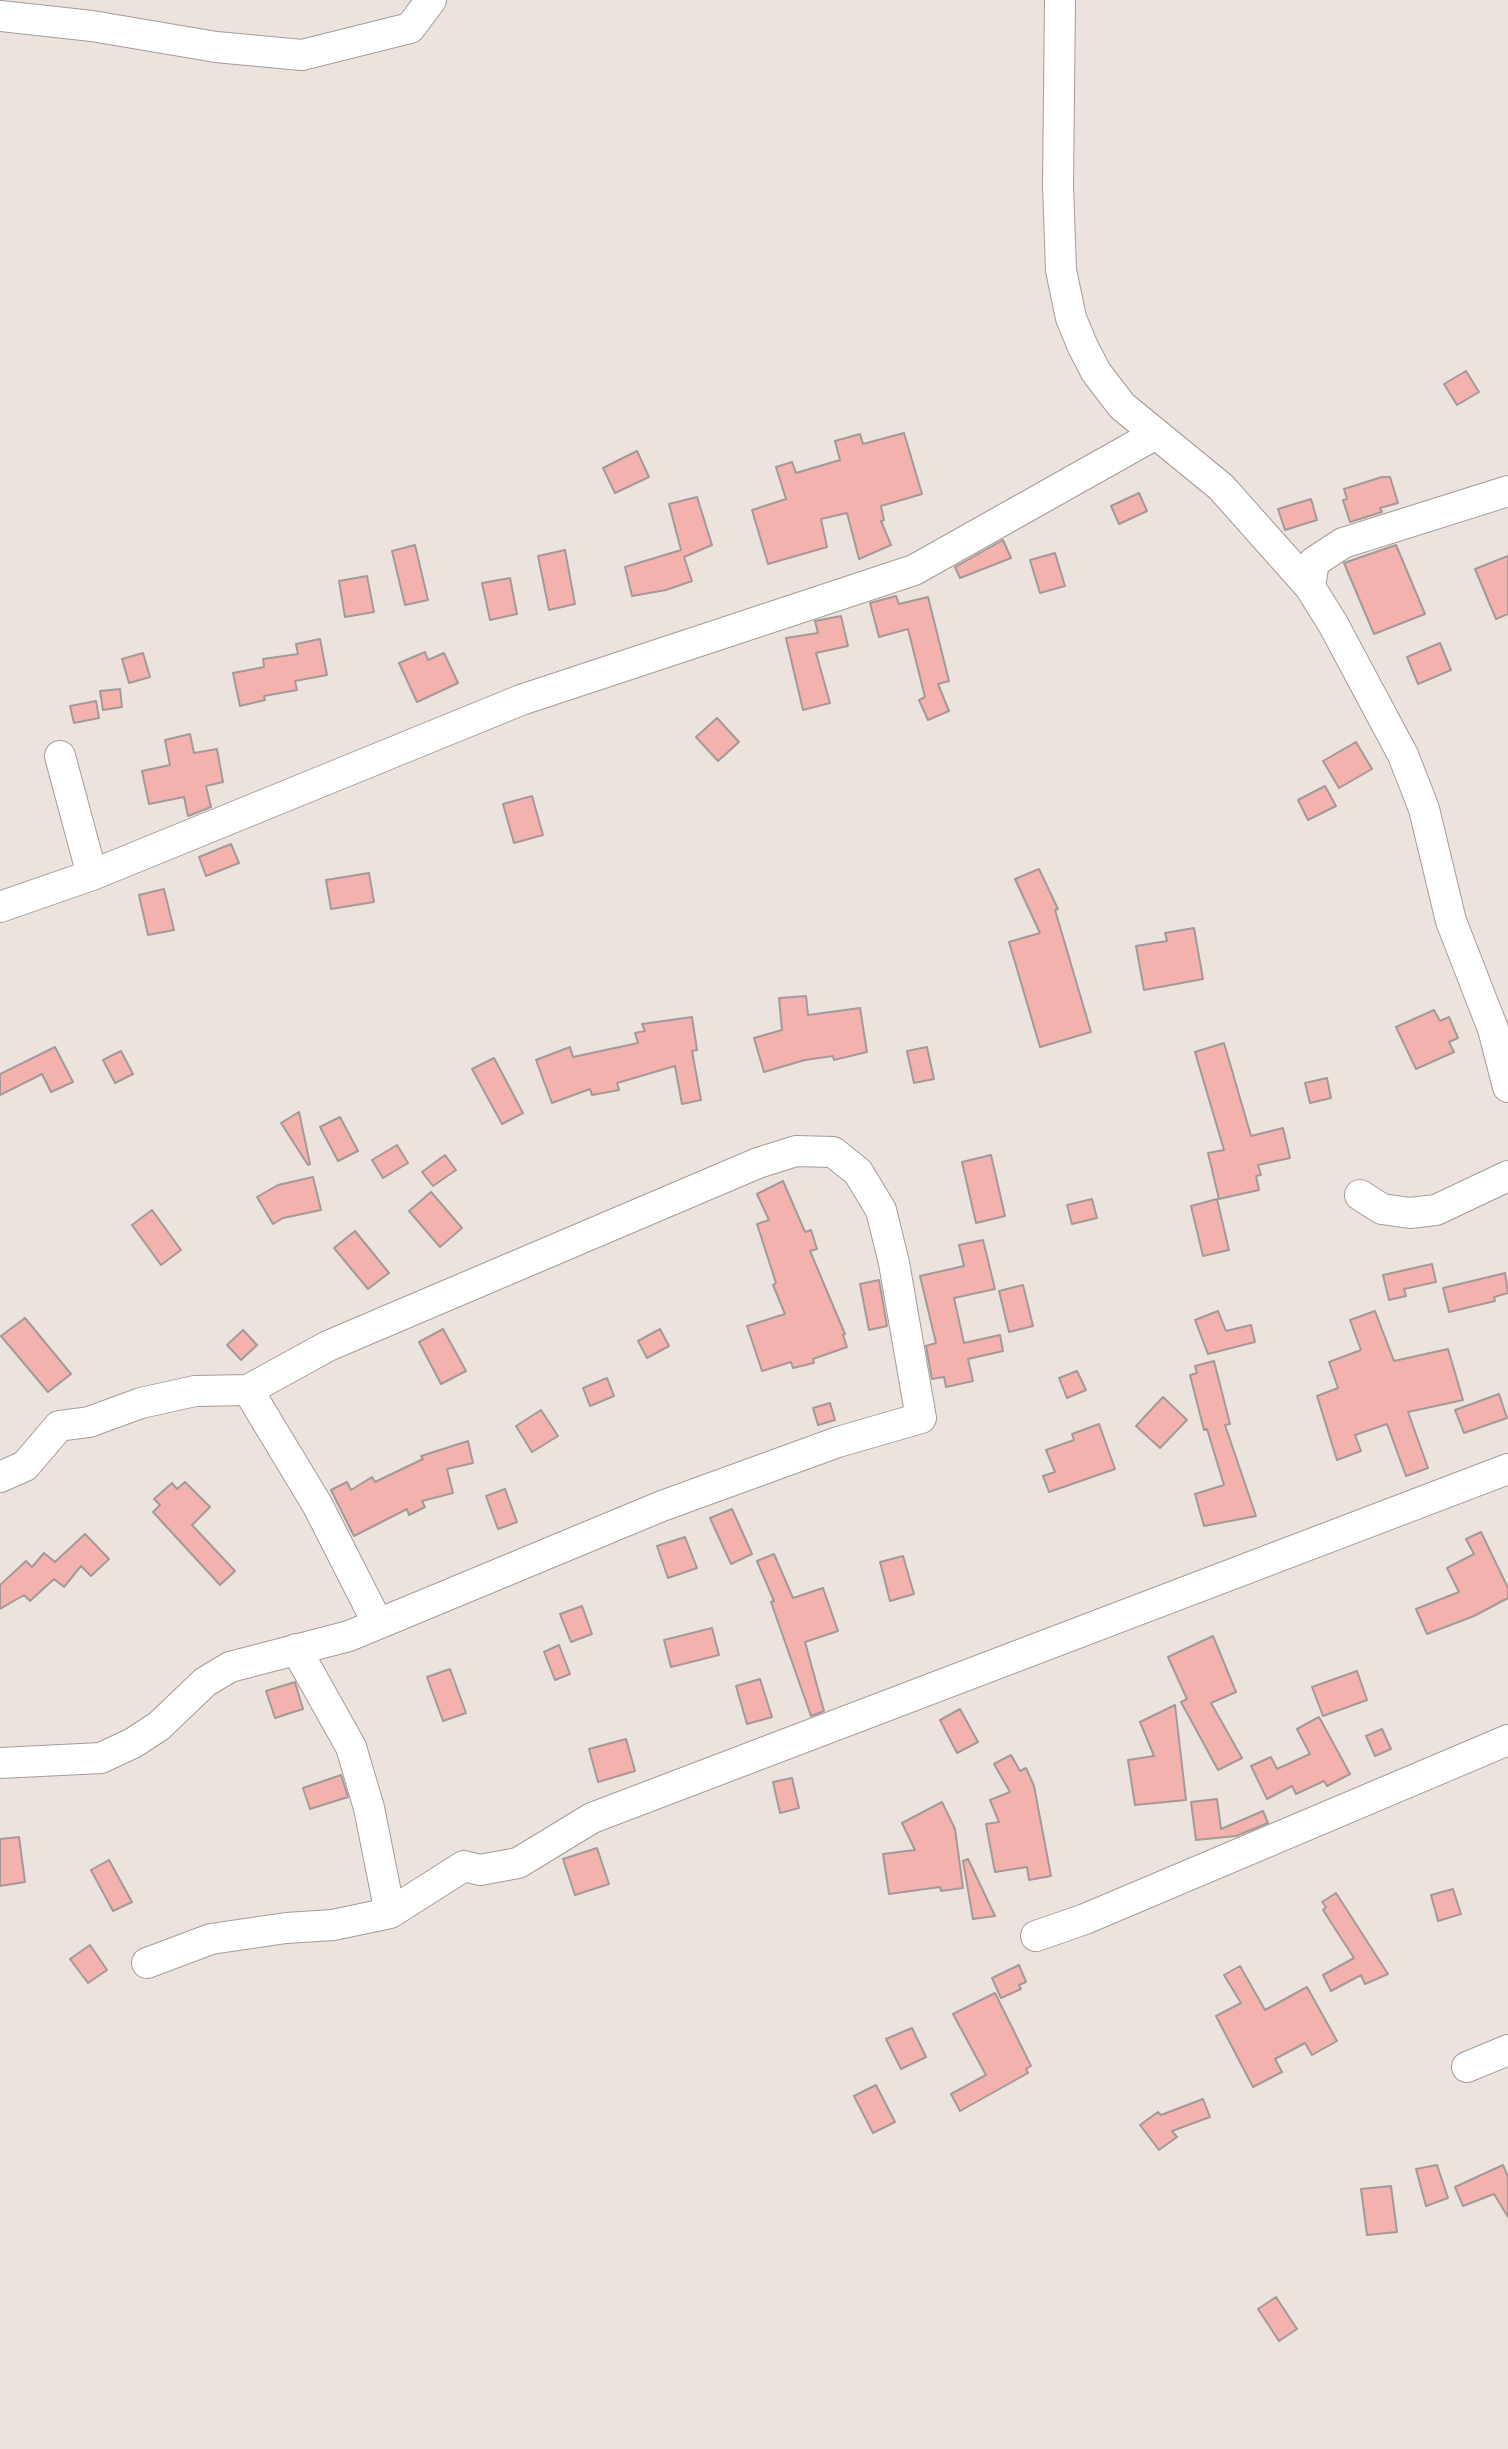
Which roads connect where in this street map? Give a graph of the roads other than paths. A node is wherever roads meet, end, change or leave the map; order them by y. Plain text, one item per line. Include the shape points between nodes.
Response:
1 (431, 0) edge
2 (1060, 0) edge
3 (0, 16) edge
4 (1156, 434) junction
5 (1508, 491) edge
6 (1310, 587) junction
7 (60, 756) dead end
8 (92, 875) junction
9 (0, 907) edge
10 (1508, 1087) edge
11 (1508, 1176) edge
12 (1360, 1195) dead end
13 (248, 1390) junction
14 (1508, 1469) edge
15 (0, 1477) edge
16 (377, 1622) junction
17 (296, 1649) junction
18 (1508, 1740) edge
19 (0, 1763) edge
20 (390, 1913) junction
21 (1036, 1936) dead end
22 (148, 1963) dead end
23 (1508, 2050) edge
24 (1466, 2067) dead end

1 - 3 street via 410,28 302,55
2 - 4 street via 1058,186 1066,294 1075,328 1096,372 1122,406
4 - 6 street via 1221,487
4 - 8 street via 914,570 521,700
5 - 6 street via 1343,543 1314,562
6 - 10 street via 1376,701 1420,798 1451,920 1493,1029
7 - 8 street
8 - 9 street
11 - 12 street via 1436,1210 1382,1209
13 - 15 street via 195,1391 141,1403 89,1422 59,1426 25,1466
13 - 16 street via 318,1506
13 - 16 street via 328,1346 758,1163 796,1151 833,1152 858,1172 881,1210 921,1418 838,1442 662,1506
14 - 20 street via 592,1818 518,1863 480,1870 464,1866
16 - 17 street via 349,1636
17 - 19 street via 230,1667 205,1682 159,1726 101,1758
17 - 20 street via 351,1747 369,1808
18 - 21 street
20 - 22 street via 333,1925 211,1939
23 - 24 street

